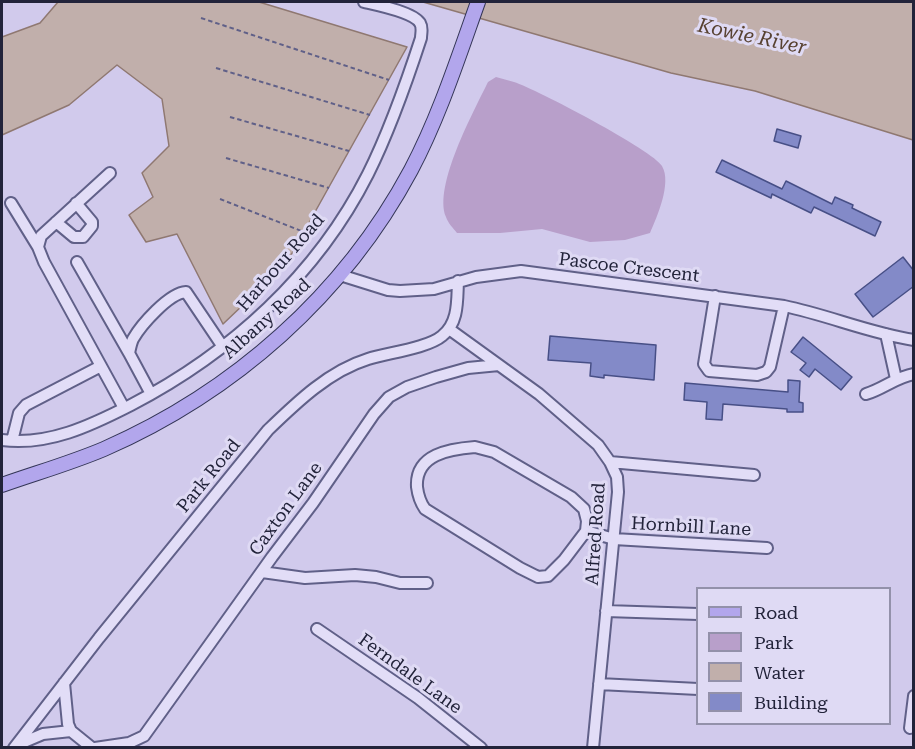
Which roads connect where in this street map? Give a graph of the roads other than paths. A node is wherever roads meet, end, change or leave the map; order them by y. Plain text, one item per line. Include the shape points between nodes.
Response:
1 (364, 2) edge
2 (478, 2) edge
3 (110, 173) dead end
4 (11, 203) dead end
5 (76, 203) junction
6 (56, 222) junction
7 (38, 247) junction
8 (77, 262) dead end
9 (340, 275) junction
10 (458, 281) junction
11 (715, 296) junction
12 (784, 306) junction
13 (449, 329) junction
14 (886, 334) junction
15 (914, 340) edge
16 (223, 347) junction
17 (129, 353) junction
18 (499, 365) junction
19 (101, 366) junction
20 (914, 374) edge
21 (896, 379) junction
22 (151, 394) junction
23 (866, 394) dead end
24 (124, 408) junction
25 (7, 440) edge
26 (610, 462) junction
27 (754, 475) dead end
28 (2, 485) edge
29 (586, 531) junction
30 (614, 539) junction
31 (767, 548) dead end
32 (262, 572) junction
33 (427, 583) dead end
34 (606, 611) junction
35 (696, 614) edge
36 (318, 629) dead end
37 (64, 683) junction
38 (599, 684) junction
39 (696, 689) edge
40 (914, 696) edge
41 (910, 728) dead end
42 (71, 731) junction
43 (144, 742) edge
44 (15, 746) edge
45 (94, 747) edge
46 (482, 747) edge
47 (593, 747) edge

1 - 16 street, Harbour Road via 411,15 422,28 394,113 369,172 327,241 271,304
2 - 9 main road, Albany Road via 412,169
3 - 5 street
4 - 7 street
5 - 6 street
5 - 6 street via 92,222 83,237 74,237
6 - 7 street via 41,236
7 - 19 street
8 - 17 street
9 - 10 street, Pascoe Crescent via 400,291 434,289
9 - 28 main road, Albany Road via 281,336 182,408 102,450
10 - 11 street, Pascoe Crescent via 521,271
10 - 13 street via 456,313
11 - 12 street, Pascoe Crescent
11 - 12 street via 704,364 709,371 758,375 766,372
12 - 14 street, Pascoe Crescent
13 - 18 street, Alfred Road
13 - 37 street, Park Road via 436,340 345,368 291,408 268,430
14 - 15 street, Pascoe Crescent
14 - 21 street
16 - 17 street via 186,292 180,292 155,312 133,339
16 - 22 street, Harbour Road
17 - 22 street
18 - 26 street, Alfred Road via 598,445
18 - 32 street, Caxton Lane via 436,377 389,398
19 - 24 street
19 - 25 street via 26,405
20 - 21 street
21 - 23 street
22 - 24 street, Harbour Road
24 - 25 street, Harbour Road via 63,434 30,442
26 - 27 street
26 - 30 street, Alfred Road via 618,483
29 - 29 street via 588,521 580,504 488,449 441,452 428,460 419,473 418,494 425,509 538,576 553,573
29 - 30 street, Hornbill Lane
30 - 31 street, Hornbill Lane
30 - 34 street, Alfred Road
32 - 33 street via 305,578 355,575
32 - 43 street, Caxton Lane
34 - 35 street
34 - 38 street, Alfred Road
36 - 46 street, Ferndale Lane
37 - 42 street
37 - 44 street, Park Road
38 - 39 street
38 - 47 street, Alfred Road
40 - 41 street
42 - 44 street via 43,734
42 - 45 street
43 - 45 street, Caxton Lane

